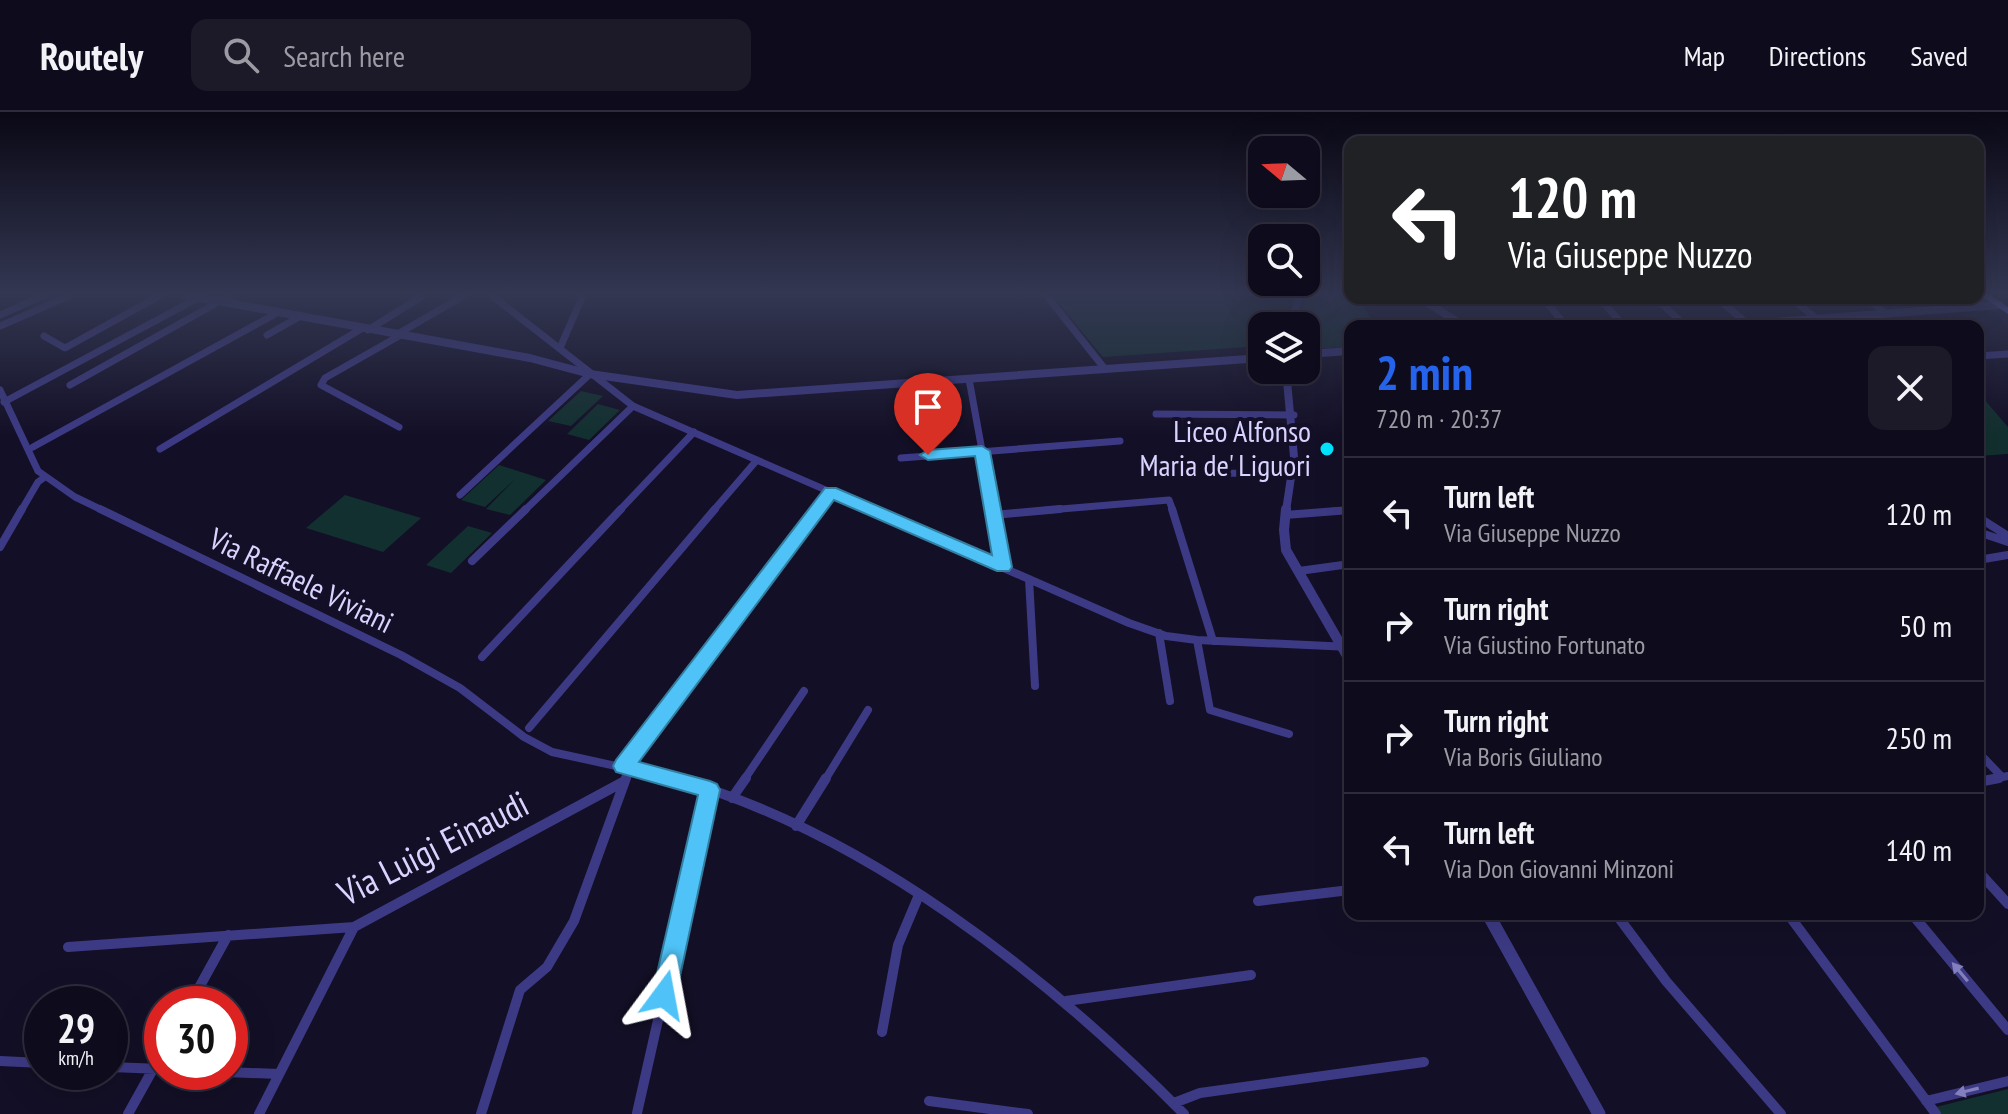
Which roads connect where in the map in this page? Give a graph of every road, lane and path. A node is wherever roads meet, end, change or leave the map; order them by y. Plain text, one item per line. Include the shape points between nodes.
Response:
1 (54, 342) edge
2 (76, 342) edge
3 (116, 342) edge
4 (149, 342) edge
5 (225, 342) edge
6 (344, 342) edge
7 (387, 342) edge
8 (432, 342) edge
9 (552, 342) edge
10 (563, 342) edge
11 (1083, 342) edge
12 (560, 348) junction
13 (1344, 351) edge
14 (1320, 353) edge
15 (2008, 354) edge
16 (1984, 356) edge
17 (1248, 359) edge
18 (1105, 369) junction
19 (590, 374) junction
20 (969, 379) junction
21 (1288, 384) edge
22 (70, 385) dead end
23 (0, 390) edge
24 (4, 402) junction
25 (633, 406) junction
26 (1156, 414) dead end
27 (1294, 415) junction
28 (399, 427) dead end
29 (694, 432) junction
30 (1120, 441) dead end
31 (33, 447) dead end
32 (160, 449) dead end
33 (982, 451) junction
34 (901, 458) dead end
35 (757, 460) junction
36 (1215, 473) dead end
37 (1293, 474) junction
38 (45, 477) junction
39 (831, 492) junction
40 (460, 495) dead end
41 (1344, 510) edge
42 (994, 515) junction
43 (1285, 515) junction
44 (1984, 521) edge
45 (1984, 533) edge
46 (2008, 539) edge
47 (0, 547) edge
48 (2008, 555) edge
49 (1984, 559) edge
50 (472, 561) dead end
51 (1344, 565) edge
52 (1003, 567) junction
53 (1299, 571) junction
54 (1029, 579) junction
55 (1159, 633) junction
56 (1197, 640) junction
57 (1213, 641) junction
58 (1344, 643) edge
59 (1344, 648) edge
60 (482, 657) dead end
61 (1035, 686) dead end
62 (804, 691) dead end
63 (1170, 701) dead end
64 (868, 710) dead end
65 (529, 728) dead end
66 (1289, 734) dead end
67 (1984, 757) edge
68 (628, 767) junction
69 (2005, 776) edge
70 (1984, 781) edge
71 (623, 782) junction
72 (710, 790) junction
73 (732, 798) junction
74 (796, 826) junction
75 (1984, 878) edge
76 (1344, 891) edge
77 (919, 895) junction
78 (1258, 901) dead end
79 (2008, 904) edge
80 (1491, 920) edge
81 (1620, 920) edge
82 (1792, 920) edge
83 (1917, 920) edge
84 (354, 927) junction
85 (228, 935) junction
86 (68, 947) dead end
87 (1251, 975) dead end
88 (200, 986) edge
89 (1066, 1001) junction
90 (2008, 1030) edge
91 (882, 1032) dead end
92 (0, 1061) edge
93 (24, 1062) edge
94 (1424, 1062) dead end
95 (248, 1073) edge
96 (279, 1074) junction
97 (2008, 1081) edge
98 (144, 1090) edge
99 (929, 1101) dead end
100 (1926, 1101) junction
101 (1174, 1103) junction
102 (637, 1113) edge
103 (128, 1114) edge
104 (259, 1114) edge
105 (481, 1114) edge
106 (1028, 1114) edge
107 (1184, 1114) edge
108 (1599, 1114) edge
109 (1781, 1114) edge
110 (1936, 1114) edge

1 - 2 street via 65,348
3 - 24 street
4 - 22 street
5 - 31 street
6 - 32 street
7 - 28 street via 321,385
8 - 19 street
9 - 12 street
10 - 12 street
11 - 18 street
12 - 19 street
13 - 14 street
15 - 16 street
17 - 18 street
18 - 20 street
19 - 20 street via 737,395
19 - 25 street
19 - 40 street
20 - 33 street
21 - 27 street
23 - 24 street, Via Raffaele Viviani
24 - 38 street, Via Raffaele Viviani via 26,451
25 - 29 street
25 - 50 street
26 - 27 street
27 - 37 street
29 - 35 street
29 - 60 street
30 - 33 street
33 - 34 street
33 - 42 street
35 - 39 street
35 - 65 street
36 - 37 street
37 - 43 street
38 - 47 street
38 - 68 street, Via Raffaele Viviani via 75,497 449,682 523,737 553,752
39 - 52 street
39 - 68 street
41 - 43 street
42 - 52 street
42 - 57 street via 1169,500
43 - 53 street via 1282,536
44 - 46 street
45 - 46 street
48 - 49 street
51 - 53 street
52 - 54 street
53 - 58 street
54 - 55 street
54 - 61 street
55 - 56 street
55 - 63 street
56 - 57 street
56 - 66 street via 1210,710
57 - 59 street
62 - 73 street
64 - 74 street
67 - 69 street
68 - 71 street
68 - 72 street, Via Raffaele Viviani
69 - 70 street
71 - 84 street, Via Luigi Einaudi
71 - 105 street via 574,921 547,967 520,990
72 - 73 street, Via Raffaele Viviani
72 - 102 street
73 - 74 street, Via Raffaele Viviani
74 - 77 street, Via Raffaele Viviani
75 - 79 street
76 - 78 street
77 - 89 street, Via Raffaele Viviani
77 - 91 street via 894,952
80 - 108 street
81 - 109 street
82 - 100 street
90 -> 83 street
84 - 85 street, Via Luigi Einaudi
84 - 96 street
85 - 86 street, Via Luigi Einaudi
85 - 88 street
87 - 89 street
89 - 101 street, Via Raffaele Viviani
92 - 93 street
94 - 101 street via 1200,1093
95 - 96 street
96 - 104 street
97 -> 100 street
98 - 103 street
99 - 106 street
100 - 110 street
101 - 107 street, Via Raffaele Viviani

